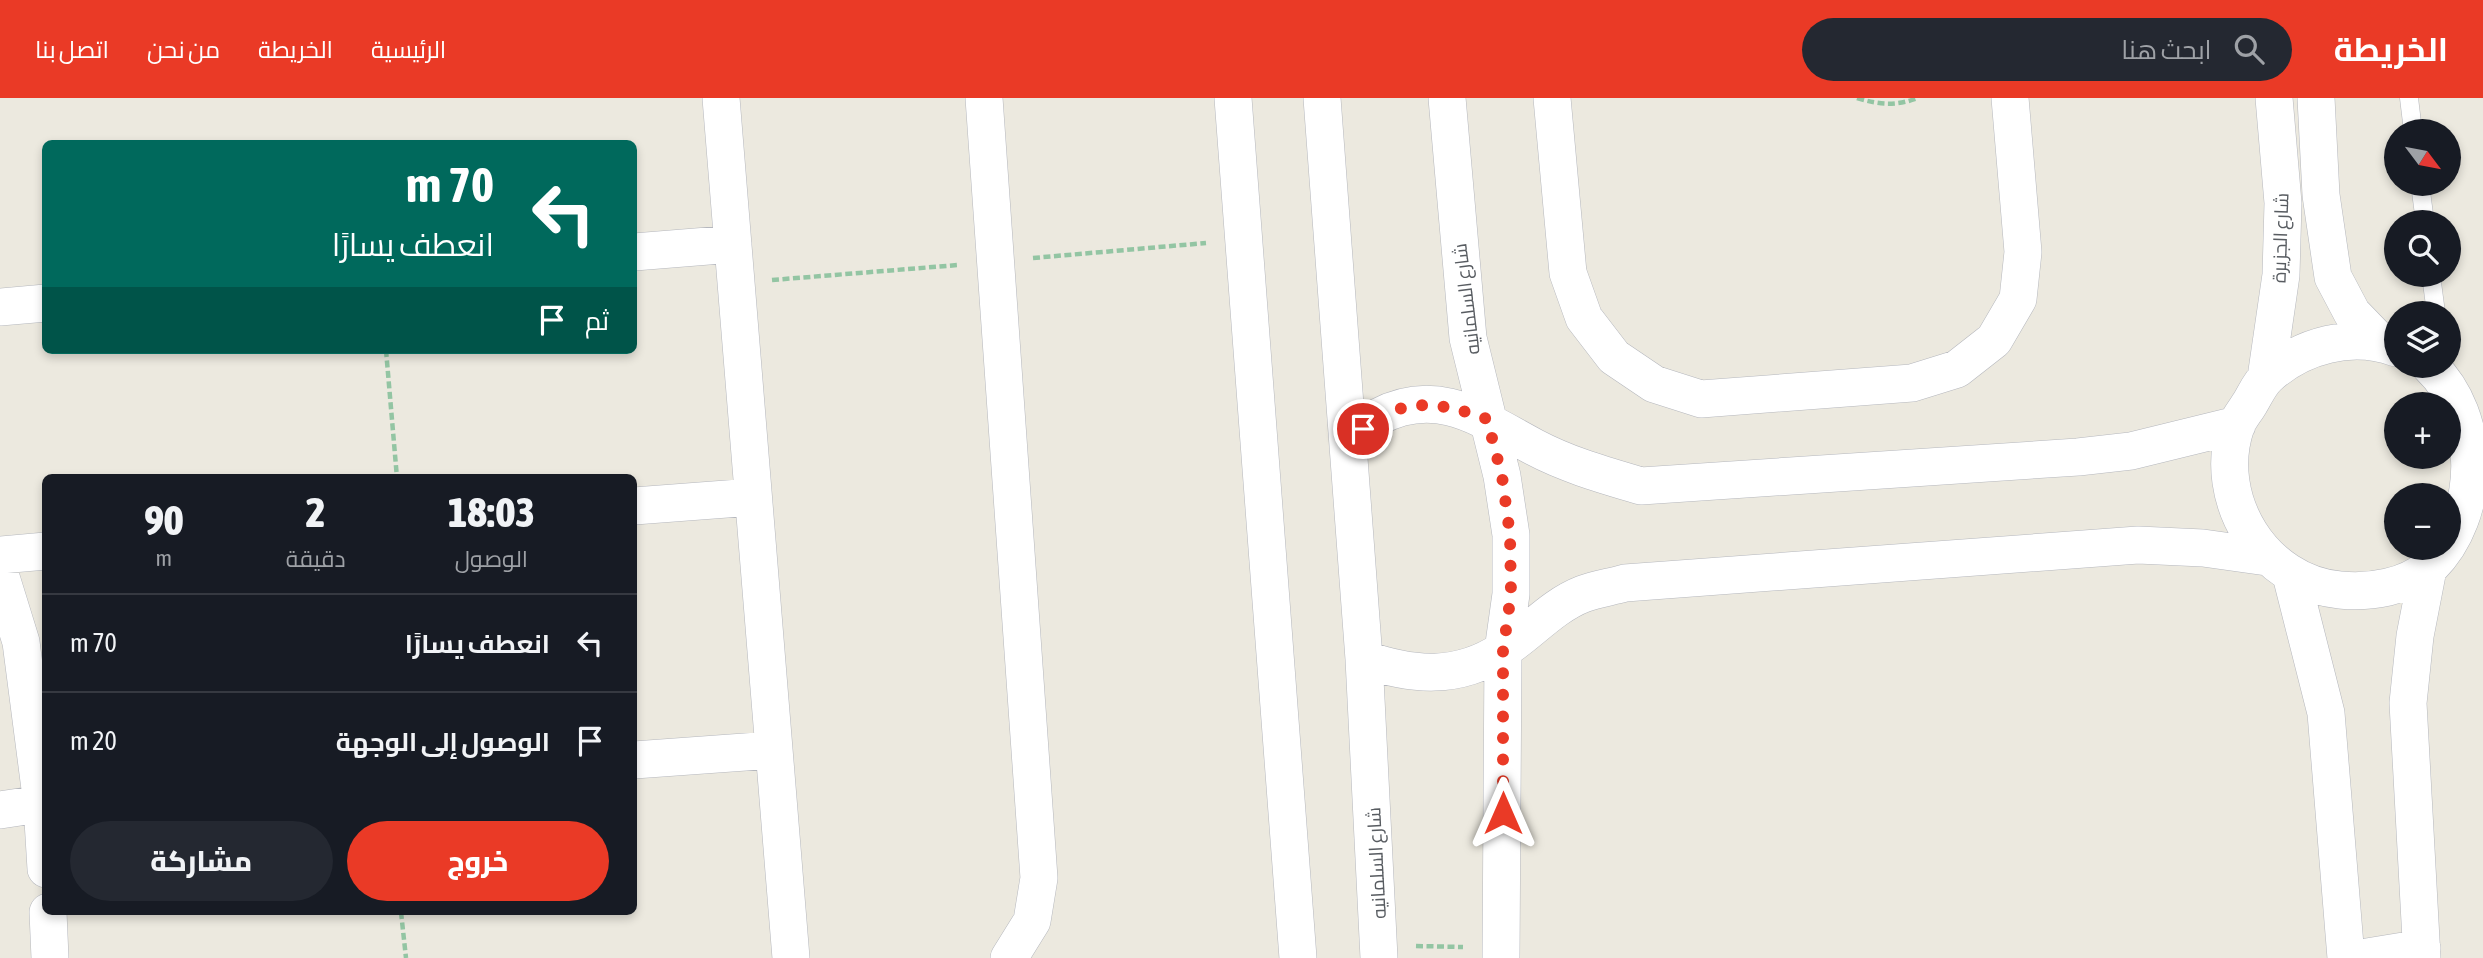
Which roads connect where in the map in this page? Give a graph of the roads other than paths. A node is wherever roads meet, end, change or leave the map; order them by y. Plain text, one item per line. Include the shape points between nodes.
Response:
1 (721, 98) edge
2 (984, 98) edge
3 (1233, 98) edge
4 (1322, 98) edge
5 (1447, 98) edge
6 (1552, 98) edge
7 (2010, 98) edge
8 (2274, 98) edge
9 (2316, 98) edge
10 (2409, 98) edge
11 (2412, 119) edge
12 (733, 244) junction
13 (637, 252) edge
14 (42, 303) edge
15 (0, 306) edge
16 (2384, 341) edge
17 (2384, 345) edge
18 (2266, 378) junction
19 (2447, 378) edge
20 (2474, 404) edge
21 (1487, 419) junction
22 (2236, 425) junction
23 (1348, 440) junction
24 (753, 497) junction
25 (637, 506) edge
26 (2476, 519) edge
27 (42, 551) edge
28 (0, 555) edge
29 (2279, 566) junction
30 (2428, 569) junction
31 (0, 574) edge
32 (1503, 651) junction
33 (1364, 659) junction
34 (774, 750) junction
35 (637, 760) edge
36 (42, 789) edge
37 (42, 803) edge
38 (0, 810) edge
39 (48, 915) edge
40 (1380, 952) edge
41 (1502, 953) edge
42 (2422, 953) edge
43 (50, 958) edge
44 (790, 958) edge
45 (1009, 958) edge
46 (1298, 958) edge
47 (2346, 958) edge
48 (2361, 958) edge

1 - 12 street
2 - 45 street via 1039,878 1032,921
3 - 46 street
4 - 23 street, شارع السلمانيه
5 - 21 street, شارع السلمانيه via 1468,338
6 - 7 street via 1568,273 1584,318 1624,364 1654,384 1701,399 1912,383 1957,369 1994,340 2018,299 2022,252
8 - 18 street, شارع الجزيرة via 2283,203 2281,275
9 - 16 street, شارع الجزيرة via 2333,277 2352,313
10 - 11 lane
12 - 13 street
12 - 24 street
14 - 15 street
17 - 18 street via 2339,341 2300,354
18 - 22 street
19 - 20 street
20 - 26 street via 2480,443
21 - 22 street via 1566,461 1641,486 2078,457 2132,451
21 - 23 street via 1452,406 1414,405 1378,417
21 - 32 street, شارع السلمانيه via 1502,476 1510,535 1511,594
22 - 29 street via 2230,460 2233,496 2246,529
23 - 33 street, شارع السلمانيه
24 - 25 street
24 - 34 street
26 - 30 street
27 - 28 street
29 - 30 street via 2324,589 2360,592 2396,586
29 - 32 street via 2203,548 2138,545 1625,583 1582,594 1548,614
29 - 47 street via 2326,713
30 - 42 street via 2408,703
31 - 36 street via 21,642
32 - 33 street via 1471,667 1434,674 1398,671
32 - 41 street, شارع السلمانيه
33 - 40 street, شارع السلمانيه
34 - 35 street
34 - 44 street
37 - 38 street
39 - 43 street
42 - 48 street

